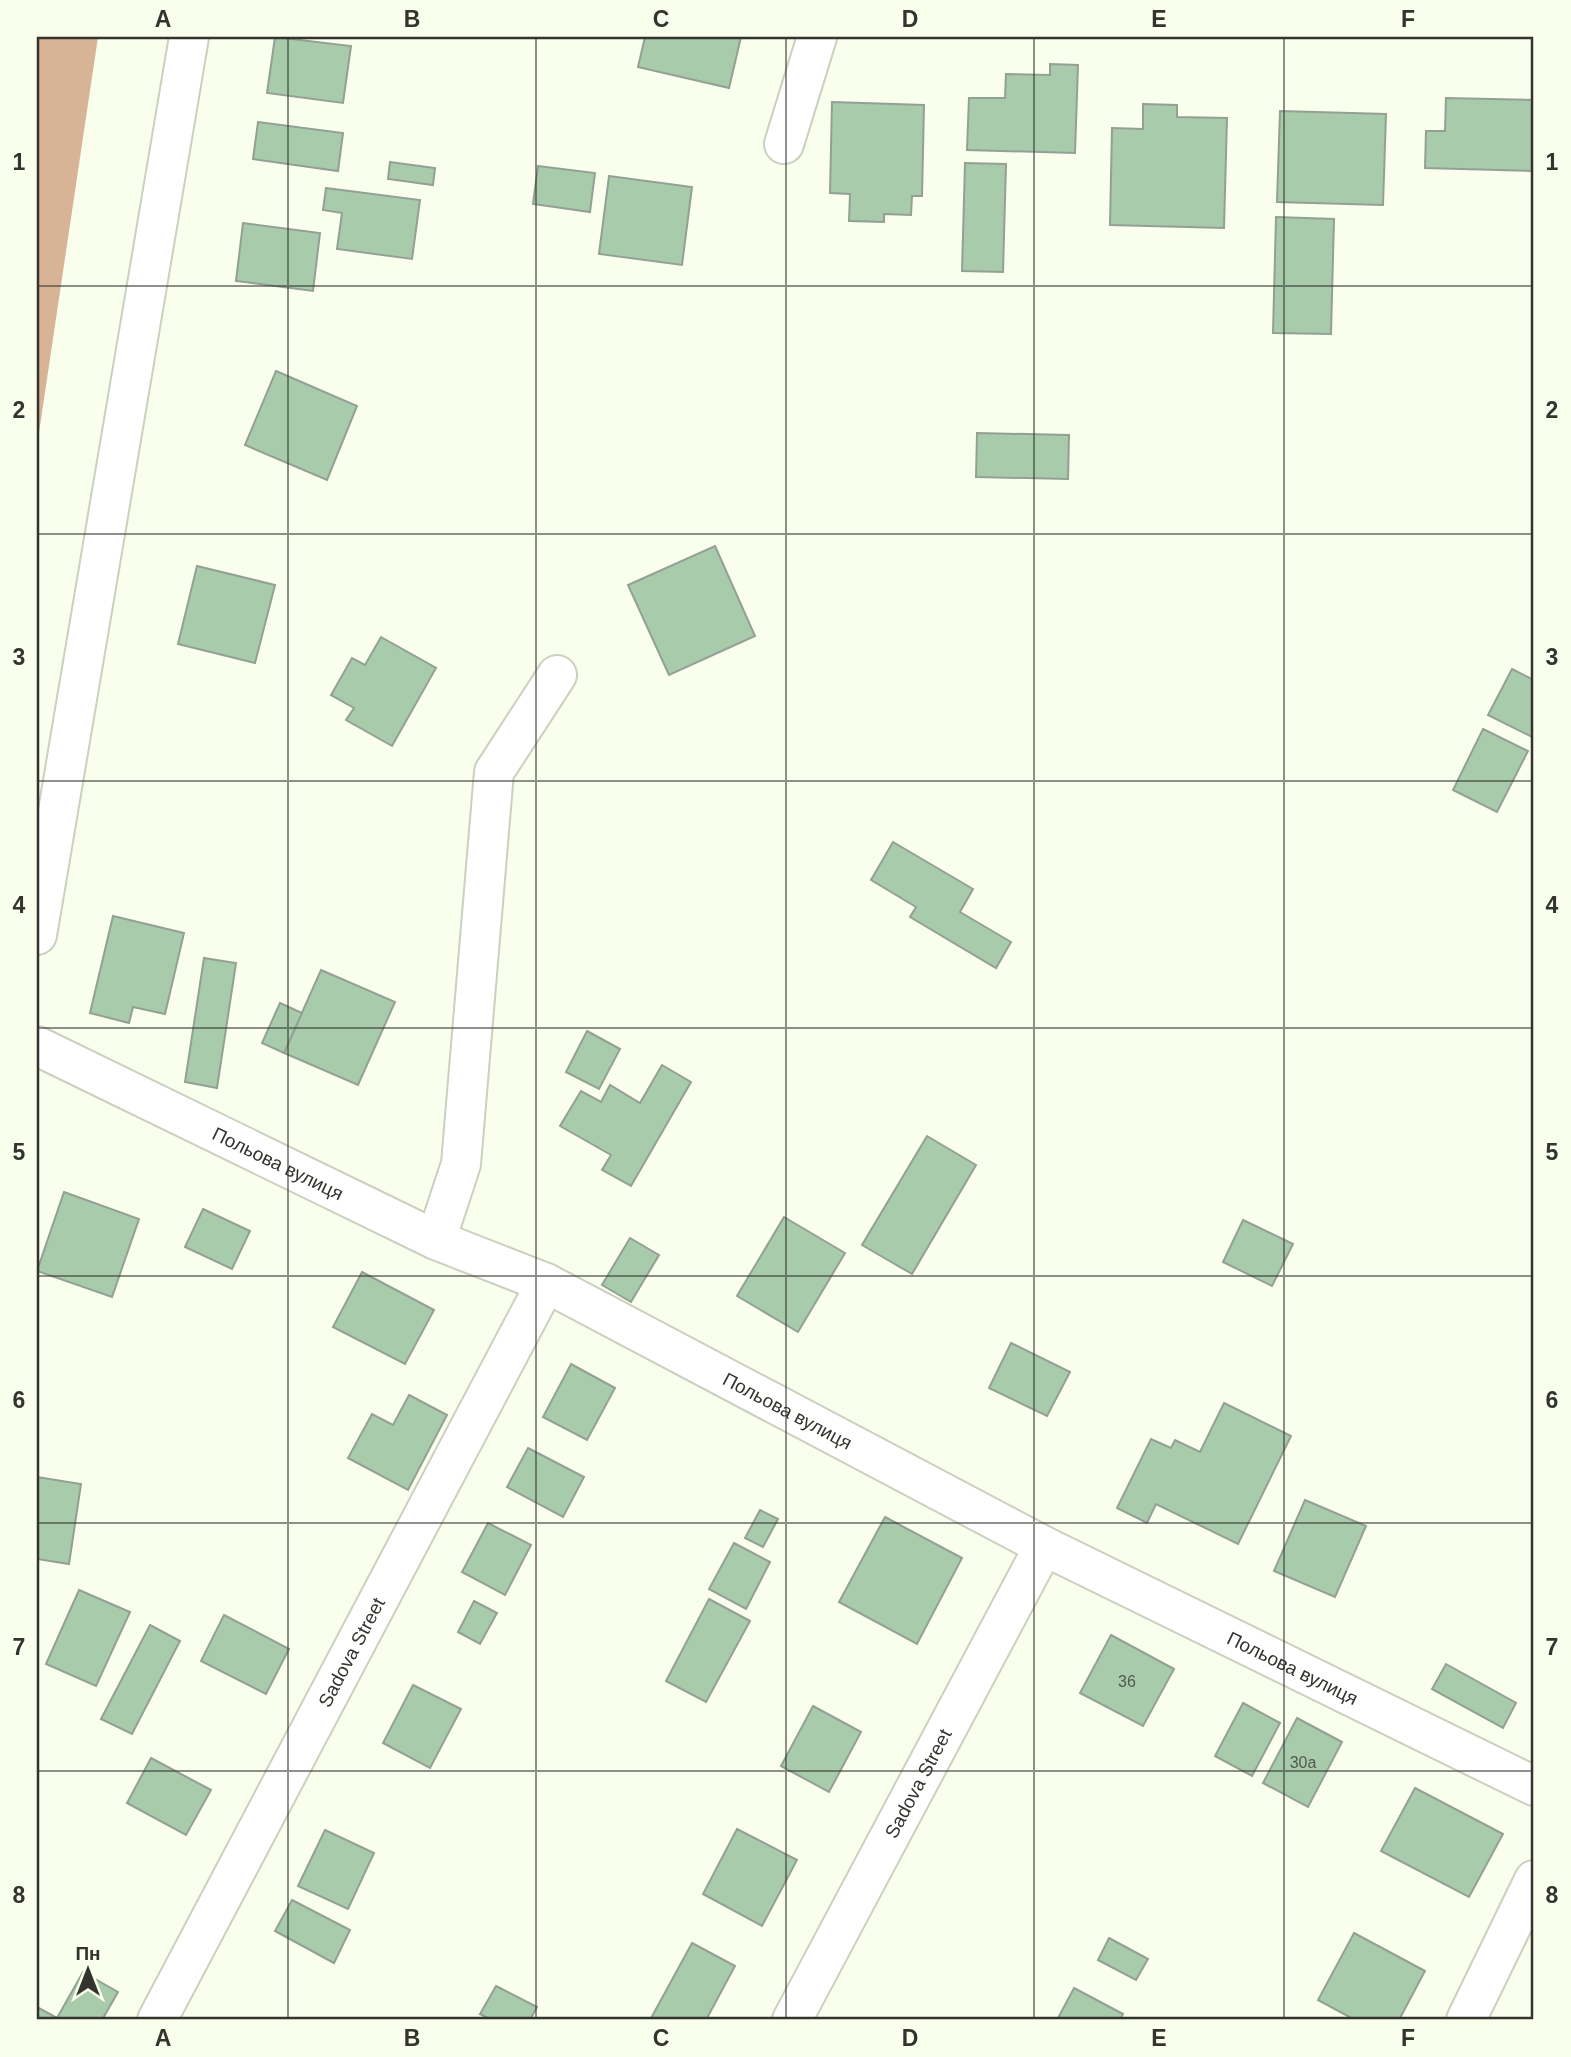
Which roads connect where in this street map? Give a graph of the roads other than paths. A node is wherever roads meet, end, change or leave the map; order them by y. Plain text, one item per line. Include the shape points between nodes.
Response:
1 (189, 37) edge
2 (817, 37) edge
3 (783, 144) dead end
4 (557, 675) dead end
5 (37, 935) edge
6 (37, 1046) edge
7 (436, 1240) junction
8 (546, 1283) junction
9 (1044, 1546) junction
10 (1534, 1786) edge
11 (1534, 1880) edge
12 (157, 2020) edge
13 (792, 2020) edge
14 (1466, 2020) edge

1 - 5 street
2 - 3 street
4 - 7 street via 494,772 461,1164
6 - 7 street, Польова вулиця
7 - 8 street, Польова вулиця
8 - 9 street, Польова вулиця
8 - 12 street, Sadova Street
9 - 10 street, Польова вулиця
9 - 13 street, Sadova Street
11 - 14 street

